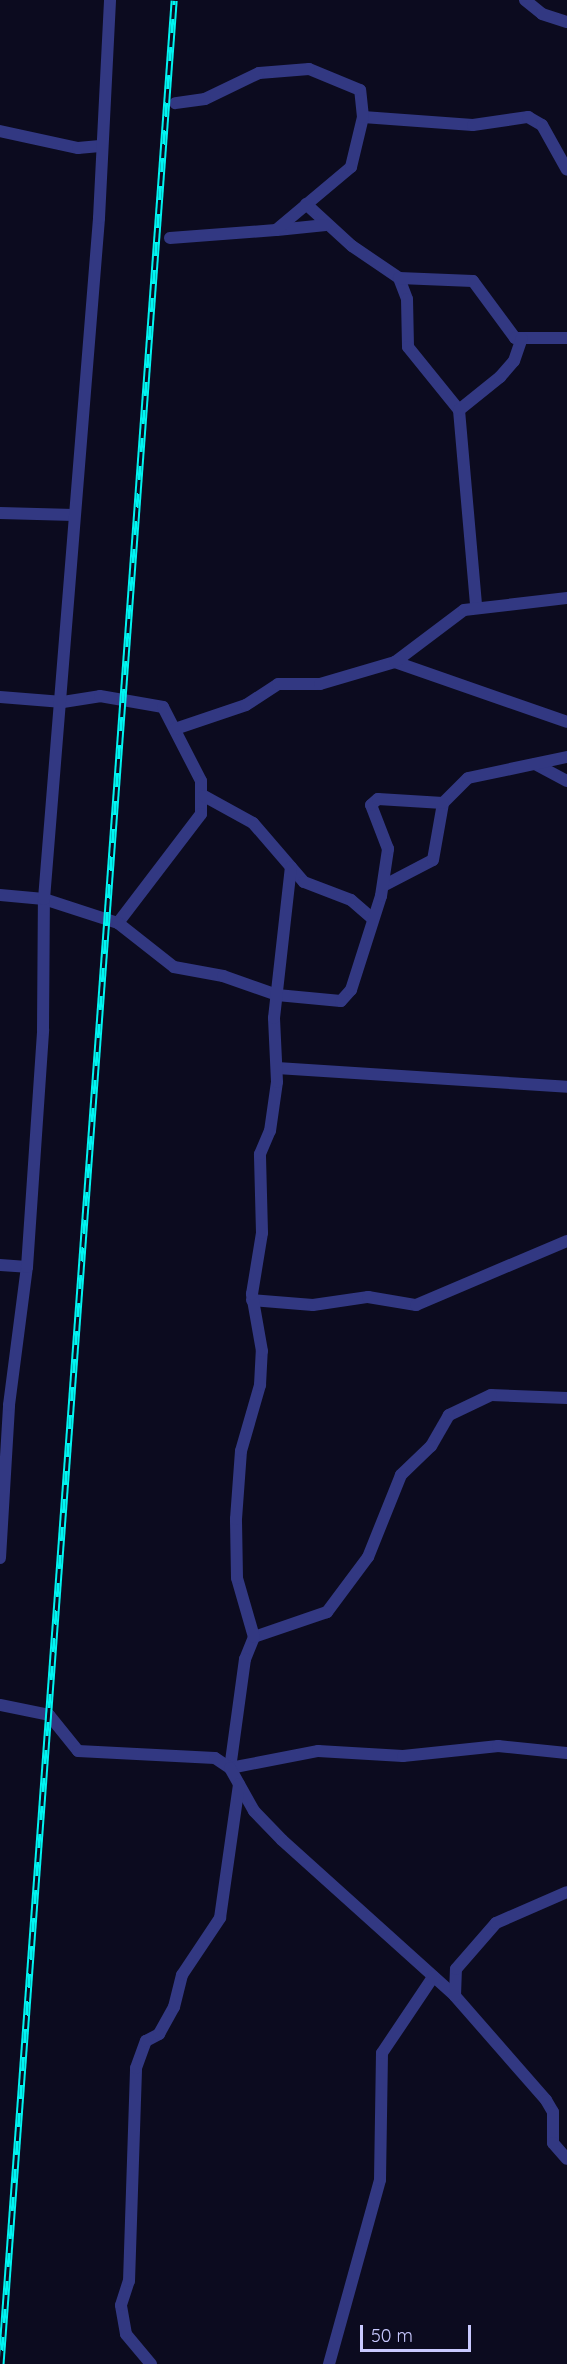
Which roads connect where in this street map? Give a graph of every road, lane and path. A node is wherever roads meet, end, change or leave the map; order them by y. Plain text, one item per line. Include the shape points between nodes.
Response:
1 (110, 0) edge
2 (525, 0) edge
3 (567, 22) edge
4 (175, 103) dead end
5 (363, 117) junction
6 (0, 131) edge
7 (100, 146) junction
8 (567, 170) edge
9 (306, 204) junction
10 (326, 225) junction
11 (276, 230) junction
12 (170, 238) dead end
13 (399, 278) junction
14 (522, 338) junction
15 (567, 338) edge
16 (459, 410) junction
17 (0, 513) edge
18 (74, 515) junction
19 (567, 598) edge
20 (476, 605) junction
21 (395, 662) junction
22 (0, 697) edge
23 (63, 702) junction
24 (567, 722) edge
25 (175, 729) junction
26 (567, 756) edge
27 (535, 764) junction
28 (567, 781) edge
29 (204, 796) junction
30 (443, 803) junction
31 (291, 867) junction
32 (382, 886) junction
33 (0, 895) edge
34 (44, 899) junction
35 (373, 919) junction
36 (118, 923) junction
37 (277, 995) junction
38 (277, 1068) junction
39 (567, 1087) edge
40 (567, 1241) edge
41 (0, 1265) edge
42 (27, 1267) junction
43 (252, 1300) junction
44 (567, 1398) edge
45 (0, 1558) edge
46 (254, 1637) junction
47 (0, 1705) edge
48 (567, 1754) edge
49 (230, 1768) junction
50 (239, 1784) junction
51 (567, 1892) edge
52 (433, 1977) junction
53 (455, 1996) junction
54 (567, 2159) edge
55 (151, 2364) edge
56 (329, 2364) edge

1 - 7 street
2 - 3 street via 543,14
4 - 5 street via 205,99 259,73 309,69 360,90
5 - 8 street via 473,126 528,117 543,125
5 - 9 street via 351,167
6 - 7 street via 78,148
7 - 18 street
9 - 10 street
9 - 11 street
10 - 11 street
10 - 13 street
11 - 12 street
13 - 14 street via 473,281 507,333
13 - 16 street via 407,299 408,347
14 - 15 street
14 - 16 street via 514,361 500,377
16 - 20 street
17 - 18 street
18 - 23 street
19 - 20 street
20 - 21 street via 439,626
21 - 24 street
21 - 25 street via 320,684 278,684 246,705
22 - 23 street
23 - 25 street via 100,696 152,701 163,707
23 - 34 street
25 - 29 street
26 - 27 street
27 - 28 street
27 - 30 street via 468,778
29 - 31 street via 244,816
29 - 36 street via 201,814
30 - 32 street via 433,860
30 - 32 street via 374,801 376,824 388,849
31 - 35 street via 304,882 351,900
31 - 37 street
32 - 35 street
33 - 34 street
34 - 36 street
34 - 42 street via 43,1030
35 - 37 street via 348,998
36 - 37 street via 174,967 223,976
37 - 38 street
38 - 39 street
38 - 43 street via 270,1131 260,1154 262,1233
40 - 43 street via 416,1305 368,1297 313,1305
41 - 42 street
42 - 45 street via 9,1405
43 - 46 street via 261,1351 260,1385 241,1451 236,1530 237,1578
44 - 46 street via 492,1395 449,1414 431,1446 401,1475 368,1557 327,1612
46 - 49 street via 245,1659
47 - 49 street via 49,1715 78,1751 215,1758
48 - 49 street via 498,1746 403,1756 318,1751
49 - 50 street
50 - 52 street via 282,1840
50 - 55 street via 220,1918 182,1975 174,2007 159,2034 146,2041 136,2068 129,2281 122,2305 126,2334
51 - 53 street via 550,1904 496,1923 456,1969
52 - 53 street
52 - 56 street via 382,2053 380,2180
53 - 54 street via 546,2100 553,2112 553,2143

